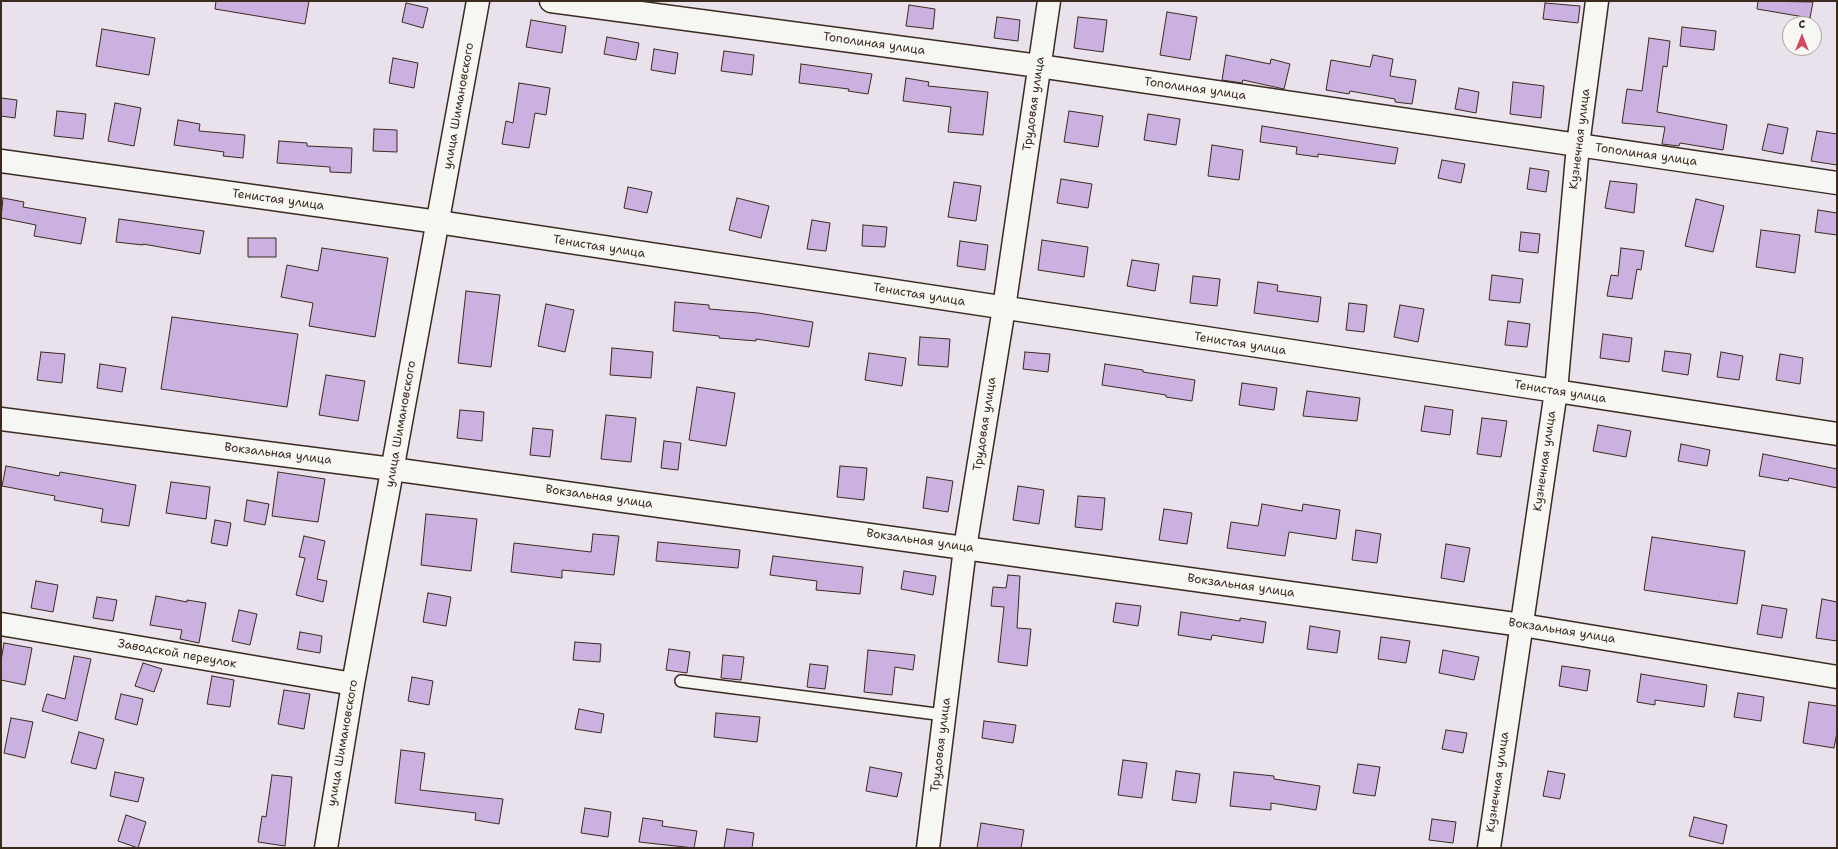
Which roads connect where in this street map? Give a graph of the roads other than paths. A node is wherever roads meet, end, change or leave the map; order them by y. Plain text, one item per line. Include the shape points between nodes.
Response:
1 (478, 1) edge
2 (551, 1) edge
3 (1049, 1) edge
4 (1597, 1) edge
5 (1039, 66) junction
6 (1578, 145) junction
7 (1, 161) edge
8 (1837, 183) edge
9 (438, 222) junction
10 (1004, 308) junction
11 (1556, 391) junction
12 (1, 419) edge
13 (1837, 434) edge
14 (392, 469) junction
15 (965, 548) junction
16 (1, 624) edge
17 (1522, 625) junction
18 (1837, 677) edge
19 (681, 681) dead end
20 (353, 684) junction
21 (944, 715) junction
22 (326, 848) edge
23 (928, 848) edge
24 (1489, 848) edge

1 - 9 street, улица Шимановского
2 - 5 street, Тополиная улица
3 - 5 street, Трудовая улица
4 - 6 street, Кузнечная улица
5 - 6 street, Тополиная улица
5 - 10 street, Трудовая улица
6 - 8 street, Тополиная улица
6 - 11 street, Кузнечная улица
7 - 9 street, Тенистая улица
9 - 10 street, Тенистая улица
9 - 14 street, улица Шимановского
10 - 11 street, Тенистая улица
10 - 15 street, Трудовая улица
11 - 13 street, Тенистая улица
11 - 17 street, Кузнечная улица
12 - 14 street, Вокзальная улица
14 - 15 street, Вокзальная улица
14 - 20 street, улица Шимановского
15 - 17 street, Вокзальная улица
15 - 21 street, Трудовая улица
16 - 20 street, Заводской переулок
17 - 18 street, Вокзальная улица
17 - 24 street, Кузнечная улица
19 - 21 lane
20 - 22 street, улица Шимановского
21 - 23 street, Трудовая улица

